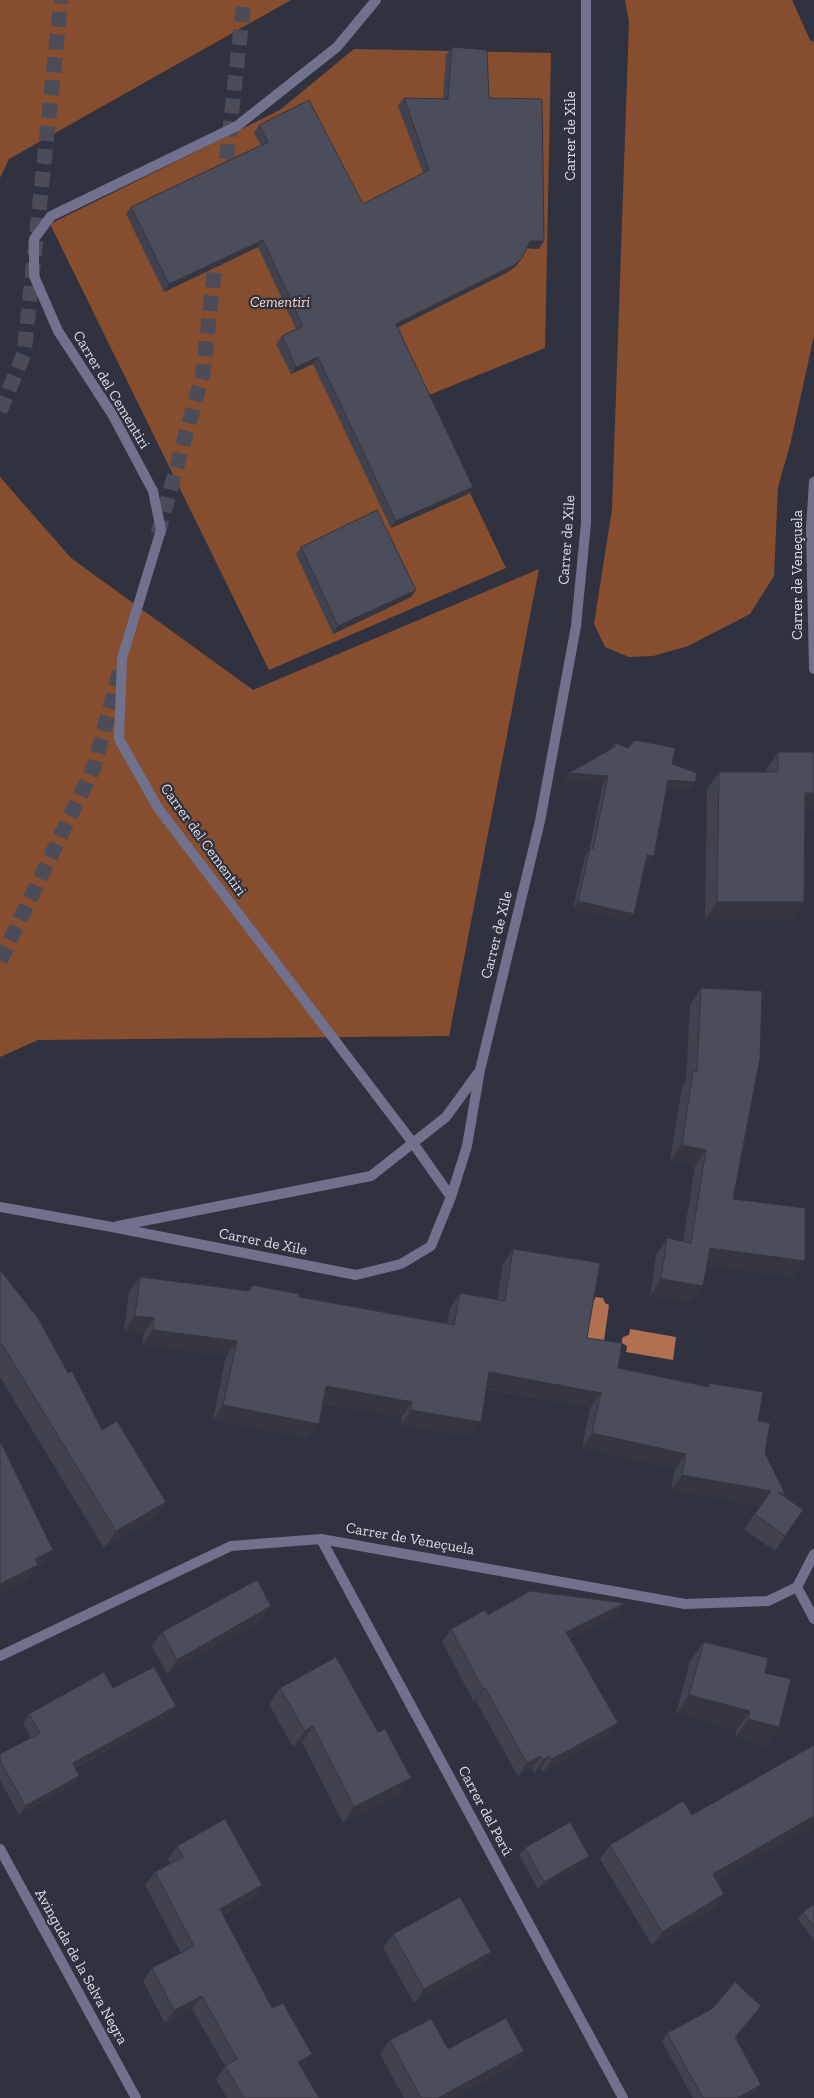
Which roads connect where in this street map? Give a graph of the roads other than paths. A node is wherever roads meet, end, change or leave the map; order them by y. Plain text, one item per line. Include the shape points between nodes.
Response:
1 (376, 0) edge
2 (586, 0) edge
3 (814, 482) edge
4 (814, 669) edge
5 (480, 1070) junction
6 (413, 1143) junction
7 (450, 1197) junction
8 (0, 1207) edge
9 (112, 1227) junction
10 (321, 1538) junction
11 (814, 1554) edge
12 (797, 1587) junction
13 (814, 1619) edge
14 (0, 1656) edge
15 (0, 1850) edge
16 (136, 2098) edge
17 (623, 2098) edge

1 - 6 street, Carrer del Cementiri via 337,46 237,126 51,216 34,239 34,276 58,331 112,414 153,491 161,530 122,658 119,739 158,808
2 - 5 street, Carrer de Xile via 586,523 576,626 540,821
3 - 4 street, Carrer de Veneçuela via 811,528
5 - 6 street, Carrer de Xile via 446,1117
5 - 7 street, Carrer de Xile via 467,1146
6 - 7 street, Carrer del Cementiri
6 - 9 street, Carrer de Xile via 371,1176
7 - 9 street, Carrer de Xile via 431,1246 401,1264 356,1275
8 - 9 street, Carrer de Xile
10 - 12 street, Carrer de Veneçuela via 685,1604 768,1601
10 - 14 street, Carrer de Veneçuela via 231,1546
10 - 17 street, Carrer del Perú
11 - 12 street
12 - 13 street
15 - 16 street, Avinguda de la Selva Negra

